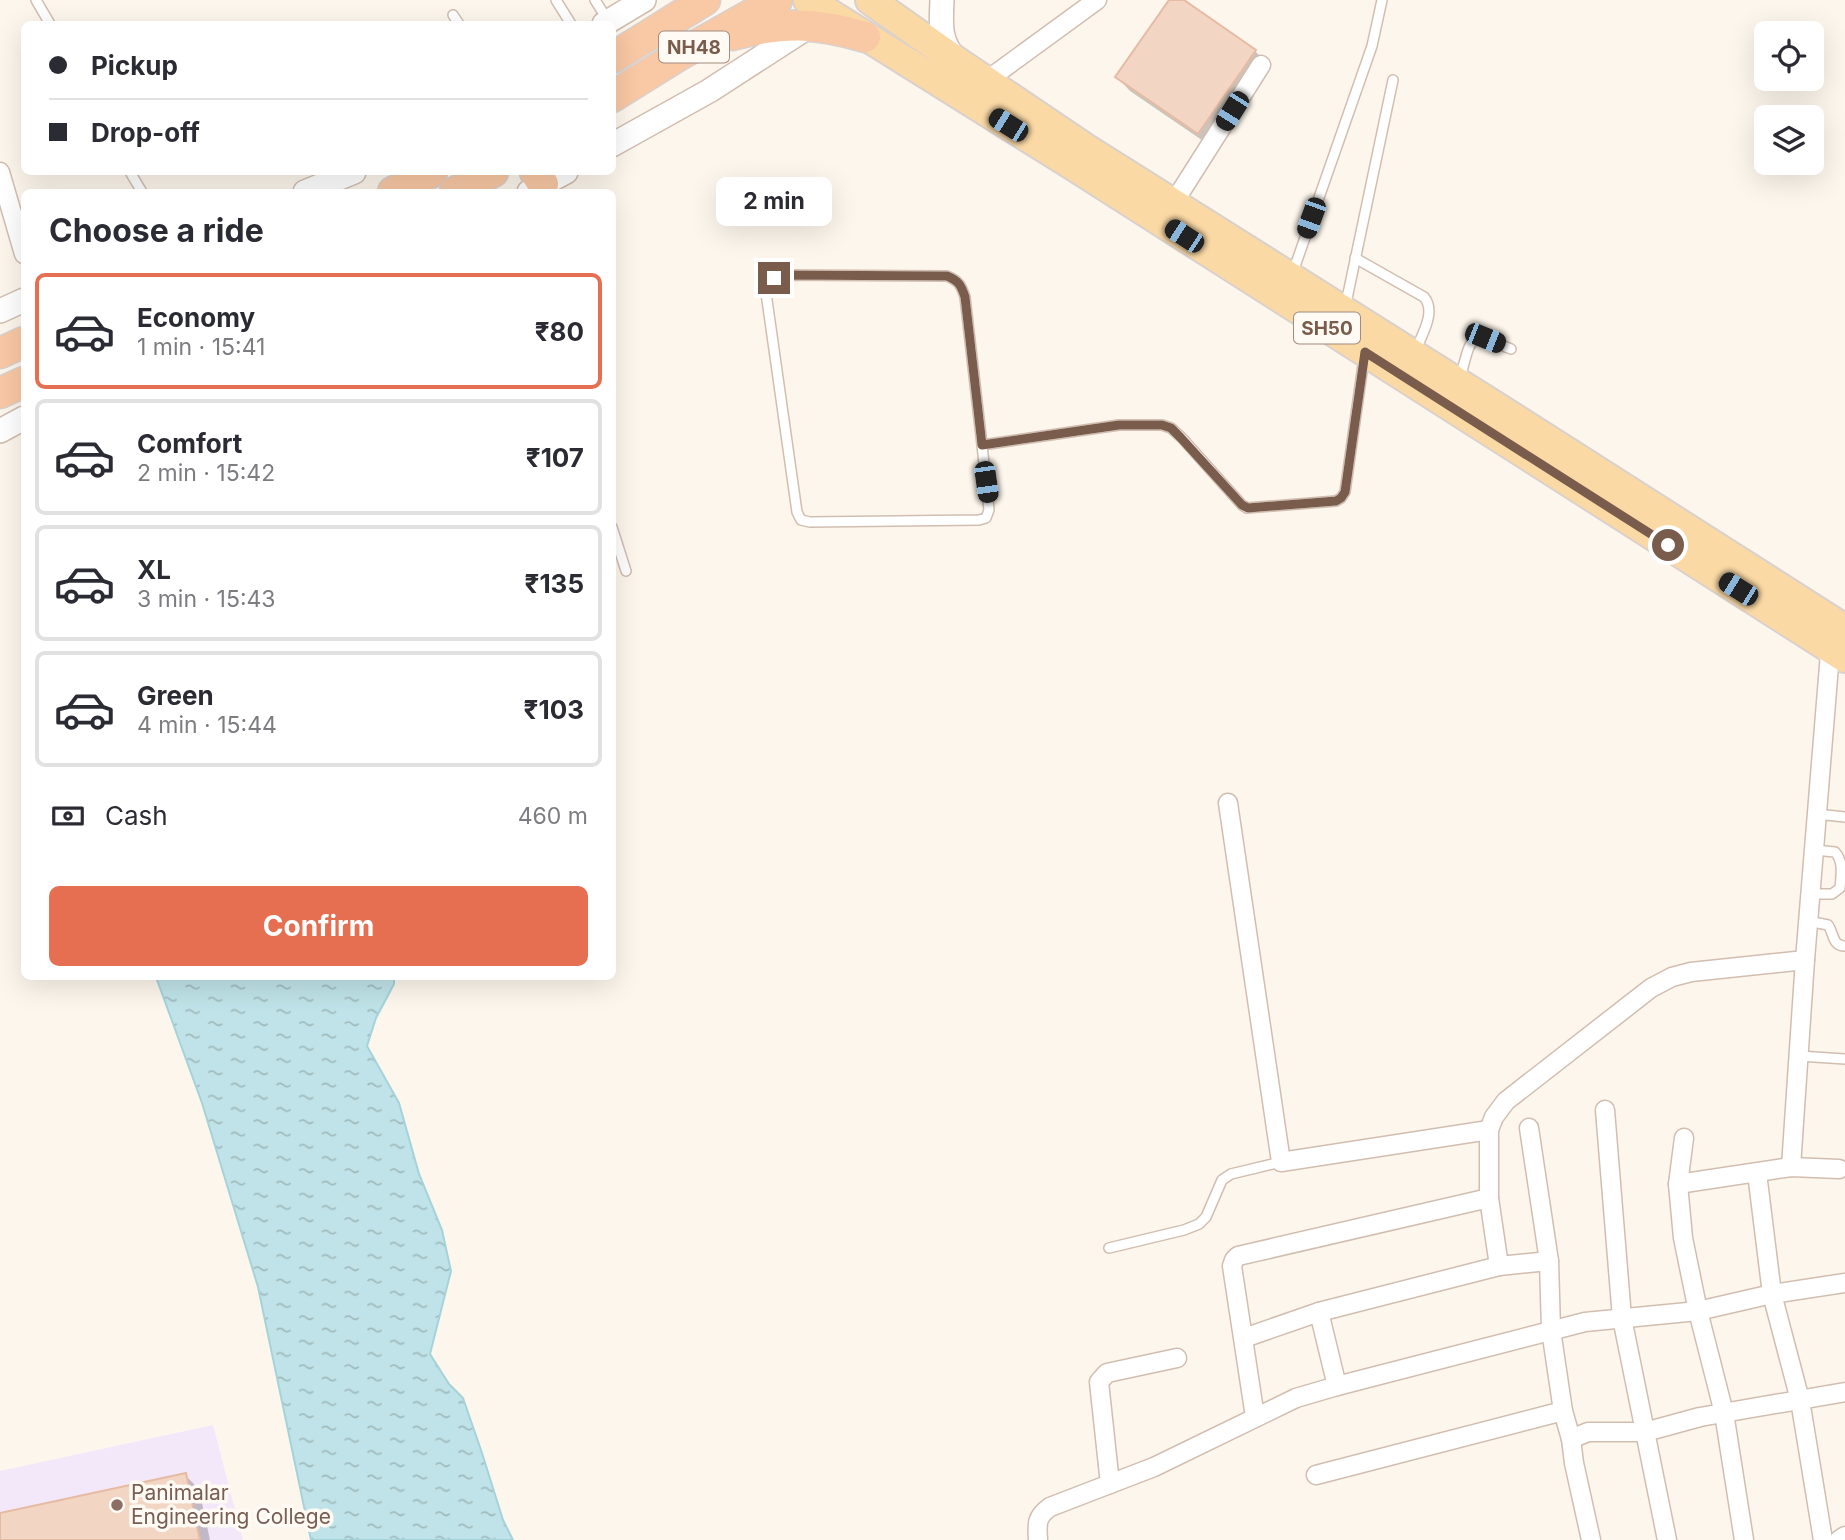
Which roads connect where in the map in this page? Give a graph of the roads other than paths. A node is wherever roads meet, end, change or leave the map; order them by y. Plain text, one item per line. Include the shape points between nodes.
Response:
1 (36, 0) edge
2 (556, 0) edge
3 (595, 0) edge
4 (644, 0) edge
5 (705, 0) edge
6 (777, 0) edge
7 (870, 0) edge
8 (942, 0) edge
9 (1382, 0) edge
10 (1093, 1) edge
11 (809, 13) edge
12 (453, 15) dead end
13 (48, 21) edge
14 (457, 21) edge
15 (569, 21) edge
16 (605, 21) edge
17 (609, 21) edge
18 (865, 37) joint
19 (681, 54) junction
20 (616, 56) edge
21 (958, 62) junction
22 (1261, 65) dead end
23 (1393, 80) dead end
24 (986, 81) junction
25 (616, 95) edge
26 (616, 143) edge
27 (0, 172) edge
28 (348, 175) edge
29 (426, 175) edge
30 (487, 175) edge
31 (312, 189) edge
32 (399, 189) edge
33 (461, 189) edge
34 (1167, 213) junction
35 (21, 244) edge
36 (1355, 258) junction
37 (1291, 277) junction
38 (21, 301) edge
39 (0, 311) edge
40 (1345, 311) junction
41 (21, 343) edge
42 (1511, 349) dead end
43 (1365, 352) junction
44 (0, 353) edge
45 (1414, 355) junction
46 (21, 383) edge
47 (1459, 383) junction
48 (0, 393) edge
49 (21, 420) edge
50 (0, 431) edge
51 (982, 445) junction
52 (616, 540) edge
53 (626, 571) dead end
54 (1838, 639) edge
55 (1228, 803) dead end
56 (1817, 814) junction
57 (1845, 817) edge
58 (1814, 850) junction
59 (1810, 894) junction
60 (1808, 921) junction
61 (1845, 946) edge
62 (1805, 960) junction
63 (1798, 1056) junction
64 (1845, 1059) edge
65 (1605, 1110) dead end
66 (1529, 1128) dead end
67 (1489, 1129) junction
68 (1684, 1138) dead end
69 (1281, 1162) junction
70 (1791, 1167) junction
71 (1839, 1169) dead end
72 (1757, 1173) junction
73 (1678, 1184) junction
74 (1489, 1198) junction
75 (1109, 1248) dead end
76 (1549, 1261) junction
77 (1499, 1266) junction
78 (1845, 1283) edge
79 (1772, 1294) junction
80 (1698, 1311) junction
81 (1319, 1312) junction
82 (1622, 1318) junction
83 (1551, 1330) junction
84 (1244, 1338) junction
85 (1177, 1357) dead end
86 (1337, 1386) junction
87 (1845, 1392) edge
88 (1800, 1400) junction
89 (1563, 1411) junction
90 (1724, 1413) junction
91 (1255, 1417) junction
92 (1645, 1432) junction
93 (1571, 1439) junction
94 (1316, 1475) dead end
95 (1110, 1484) junction
96 (1845, 1536) edge
97 (1038, 1540) edge
98 (1591, 1540) edge
99 (1667, 1540) edge
100 (1744, 1540) edge
101 (1823, 1540) edge
102 (1839, 1540) edge

1 - 13 lane
2 - 15 lane
3 - 16 lane
4 - 17 street
5 - 20 highway, NH48
6 - 19 highway, NH48
7 - 21 main road, SH50
8 - 21 street via 942,34
9 - 37 lane via 1372,46
10 - 24 street
11 - 18 highway
11 - 19 highway
11 - 26 street via 709,90
12 - 14 lane
18 - 34 main road, SH50
19 - 25 highway, NH48
21 - 24 main road, SH50
22 - 34 street
23 - 36 lane
24 - 34 main road, SH50 via 1087,149
27 - 35 street
28 - 31 street
29 - 32 highway
30 - 33 highway
34 - 37 main road, SH50
34 - 43 main road, SH50
36 - 40 lane
36 - 45 lane via 1429,302
37 - 40 main road, SH50
38 - 39 street
40 - 45 main road, SH50
41 - 44 highway
42 - 47 lane via 1485,338 1474,340
43 - 51 lane via 1345,492 1336,501 1248,508 1171,428 1162,425 1119,425
43 - 54 main road, SH50
45 - 47 main road, SH50
46 - 48 highway
47 - 54 main road, SH50
49 - 50 street
51 - 51 lane via 965,297 957,280 947,276 780,275 768,285 801,520 986,518
52 - 53 lane
54 - 56 street
55 - 69 street
56 - 57 lane
56 - 58 street
58 - 59 street
58 - 59 lane via 1835,852 1839,857 1840,888 1832,894
59 - 60 street
60 - 61 lane via 1828,925 1835,942
60 - 62 street
62 - 63 street
62 - 67 street via 1690,972 1651,988 1506,1101
63 - 64 lane
63 - 70 street
65 - 82 street
66 - 76 street
67 - 69 street
67 - 74 street
68 - 73 street
69 - 75 lane via 1222,1180 1199,1224
70 - 71 street
70 - 72 street
72 - 73 street
72 - 79 street
73 - 80 street
74 - 77 street
74 - 84 street via 1238,1256 1232,1266
76 - 77 street
76 - 83 street
77 - 81 street
78 - 79 street
79 - 80 street
79 - 88 street
80 - 82 street
80 - 90 street
81 - 84 street
81 - 86 street
82 - 83 street
82 - 92 street
83 - 86 street
83 - 89 street
84 - 91 street
85 - 95 street via 1107,1373 1099,1382
86 - 91 street
87 - 88 street
88 - 90 street
88 - 101 street
89 - 93 street
89 - 94 street
90 - 92 street
90 - 100 street
91 - 95 street
92 - 93 street via 1588,1432
92 - 99 street
93 - 98 street
95 - 97 street via 1041,1513
96 - 102 street

